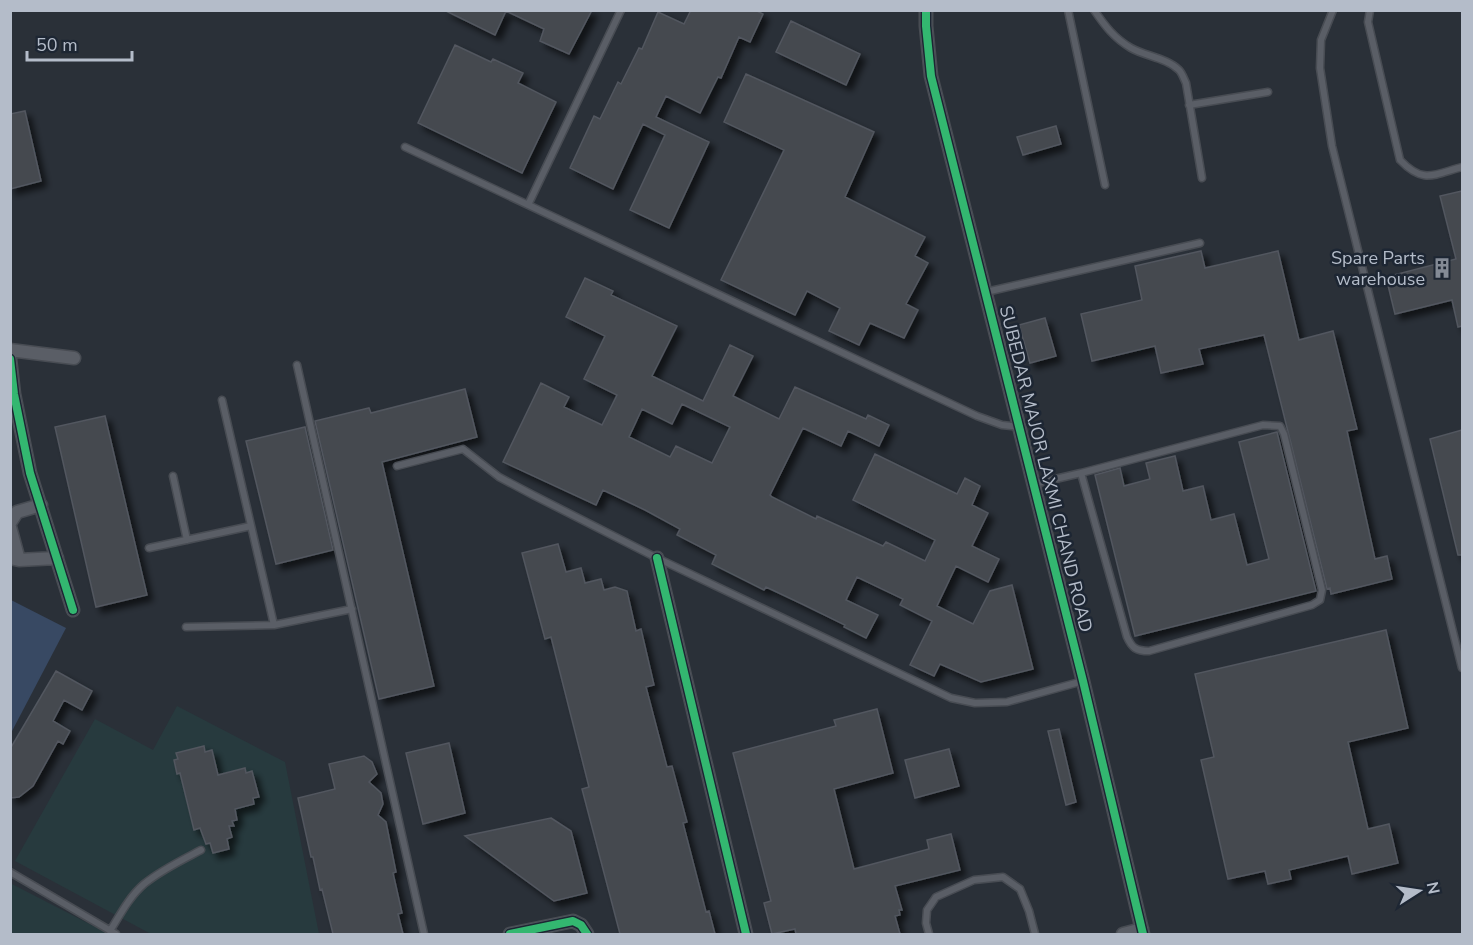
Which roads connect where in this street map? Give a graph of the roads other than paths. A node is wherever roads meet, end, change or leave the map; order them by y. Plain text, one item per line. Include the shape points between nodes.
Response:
1 (621, 10) edge
2 (926, 10) edge
3 (1068, 10) edge
4 (1094, 10) edge
5 (1333, 10) edge
6 (1370, 10) edge
7 (1268, 92) dead end
8 (1189, 105) junction
9 (405, 147) dead end
10 (1462, 167) edge
11 (1202, 178) dead end
12 (1105, 185) dead end
13 (528, 205) junction
14 (1200, 243) dead end
15 (986, 292) junction
16 (10, 350) edge
17 (74, 358) dead end
18 (10, 359) edge
19 (297, 365) dead end
20 (222, 400) dead end
21 (1020, 427) junction
22 (16, 434) edge
23 (397, 466) dead end
24 (1081, 473) junction
25 (173, 476) dead end
26 (1034, 484) junction
27 (40, 506) junction
28 (10, 525) edge
29 (251, 526) junction
30 (187, 540) junction
31 (149, 548) dead end
32 (57, 558) junction
33 (657, 558) junction
34 (14, 559) edge
35 (352, 609) junction
36 (73, 610) dead end
37 (274, 625) junction
38 (186, 627) dead end
39 (1462, 668) edge
40 (1083, 681) junction
41 (201, 850) dead end
42 (10, 872) edge
43 (1143, 932) edge
44 (113, 933) edge
45 (424, 934) edge
46 (510, 934) edge
47 (587, 934) edge
48 (746, 934) edge
49 (929, 934) edge
50 (1035, 934) edge
51 (1123, 934) edge

1 - 13 lane
2 - 15 street, SUBEDAR MAJOR LAXMI CHAND ROAD via 931,76
3 - 12 lane
4 - 8 lane via 1118,40 1179,70 1186,83
5 - 39 lane via 1321,40 1320,68 1332,146
6 - 10 lane via 1368,22 1400,160 1421,175
7 - 8 lane
8 - 11 lane
9 - 13 lane
13 - 21 lane via 978,416
14 - 15 lane
15 - 21 street, SUBEDAR MAJOR LAXMI CHAND ROAD
16 - 17 street
18 - 22 street
19 - 35 lane
20 - 29 lane
21 - 26 street, SUBEDAR MAJOR LAXMI CHAND ROAD
22 - 27 street
23 - 33 lane via 463,449 499,477
24 - 24 lane via 1263,424 1280,426 1322,590 1320,600 1290,612 1138,651 1127,638
24 - 26 lane
25 - 30 lane
26 - 40 street, SUBEDAR MAJOR LAXMI CHAND ROAD
27 - 28 street via 17,512
27 - 32 street
28 - 34 street
29 - 30 lane
29 - 37 lane
30 - 31 lane
32 - 34 street
32 - 36 street
33 - 40 lane via 951,698 1007,702
33 - 48 street
35 - 37 lane
35 - 45 lane
37 - 38 lane
40 - 43 street, SUBEDAR MAJOR LAXMI CHAND ROAD
41 - 44 lane via 142,886 128,902
42 - 44 lane
43 - 51 street
46 - 47 street via 573,921
49 - 50 lane via 927,910 936,897 975,880 1003,877 1020,889

